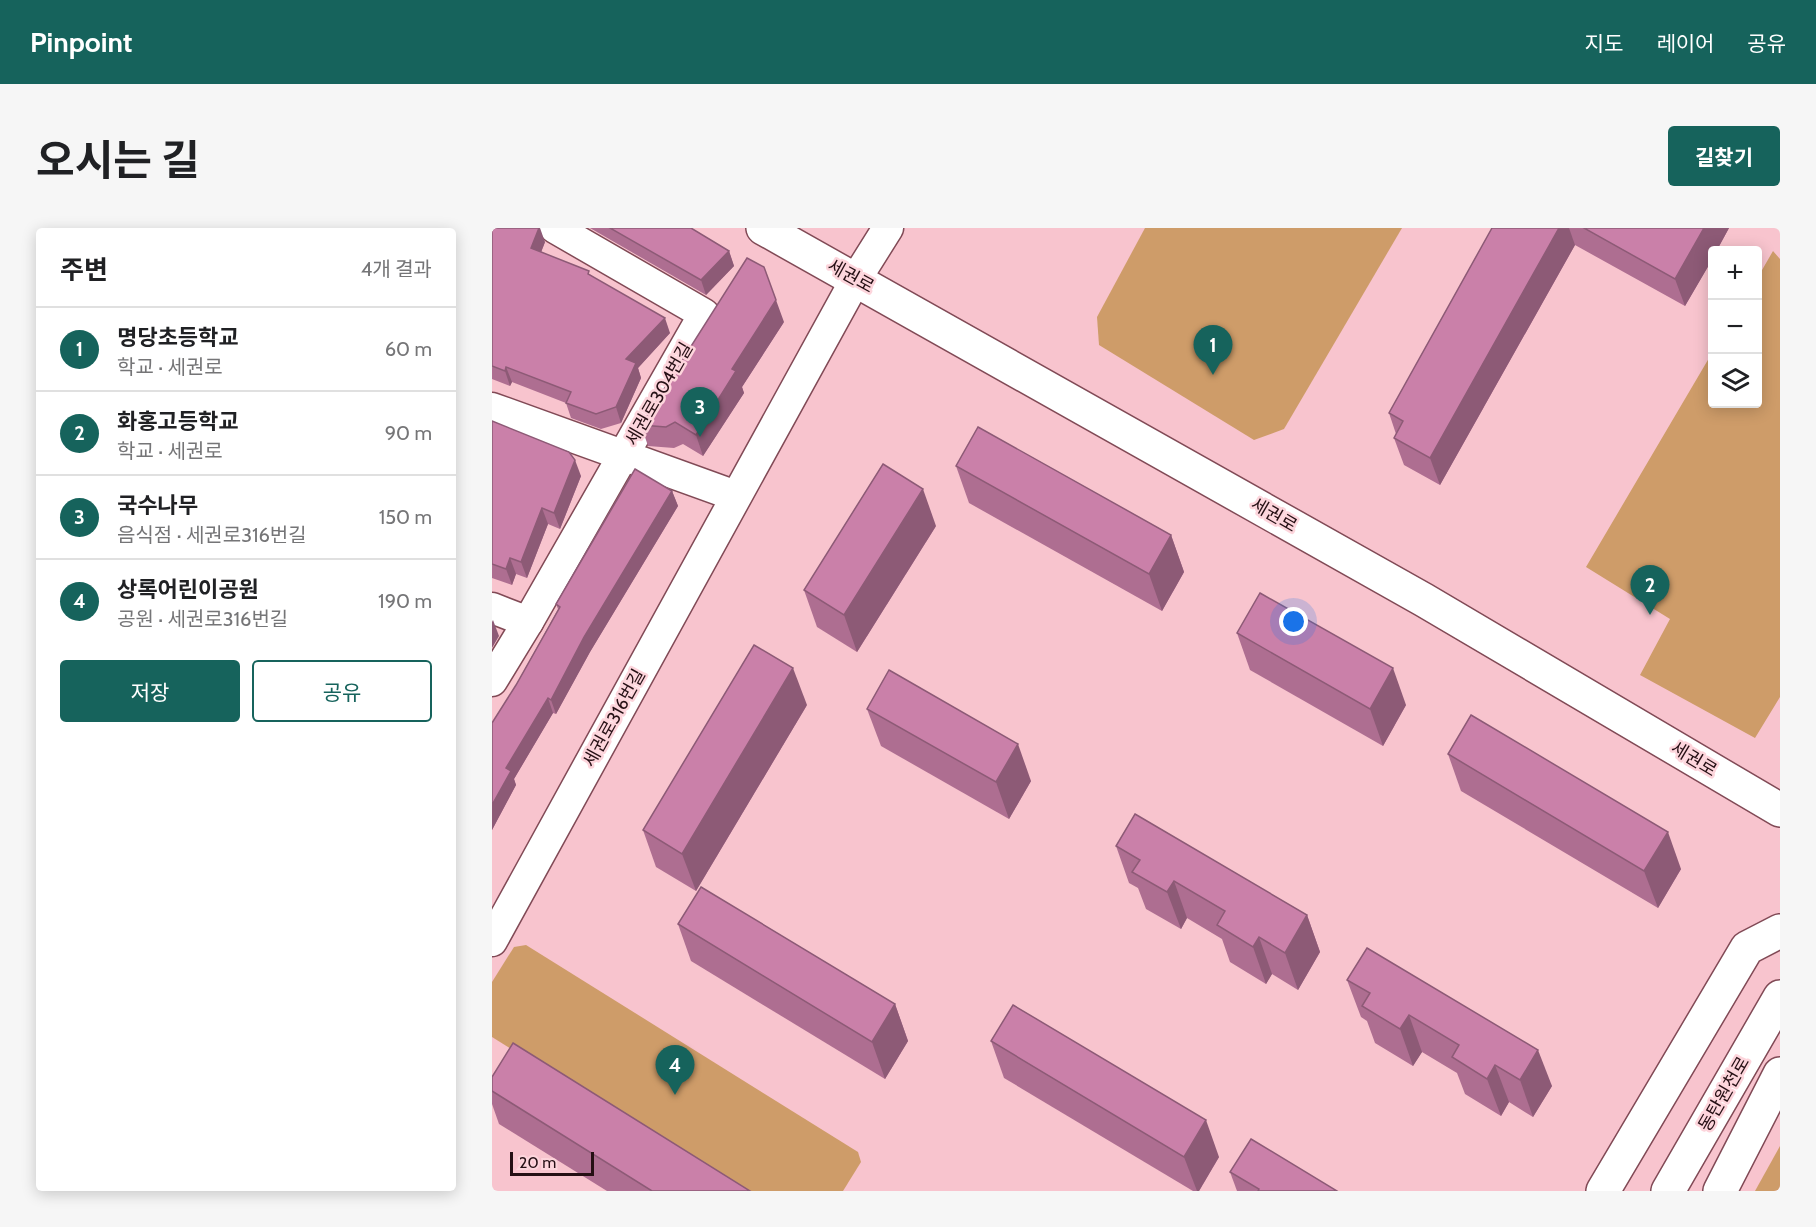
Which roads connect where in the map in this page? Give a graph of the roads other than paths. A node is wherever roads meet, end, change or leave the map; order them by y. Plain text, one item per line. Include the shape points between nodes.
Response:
1 (555, 228) edge
2 (763, 228) edge
3 (888, 228) edge
4 (856, 279) junction
5 (492, 408) edge
6 (624, 456) junction
7 (736, 496) junction
8 (492, 609) edge
9 (528, 622) junction
10 (492, 681) edge
11 (1780, 810) edge
12 (496, 926) edge
13 (1780, 932) edge
14 (1780, 997) edge
15 (1780, 1074) edge
16 (1603, 1191) edge
17 (1668, 1191) edge
18 (1720, 1191) edge

1 - 6 street, 세권로304번길 via 704,314
2 - 4 street, 세권로
3 - 4 street, 세권로316번길
4 - 7 street, 세권로316번길
4 - 11 street, 세권로 via 1414,594
5 - 6 street
6 - 7 street
6 - 9 street, 세권로304번길
7 - 12 street, 세권로316번길
8 - 9 street
9 - 10 street, 세권로304번길
13 - 16 street via 1748,948
14 - 17 street, 동탄원천로
15 - 18 street

